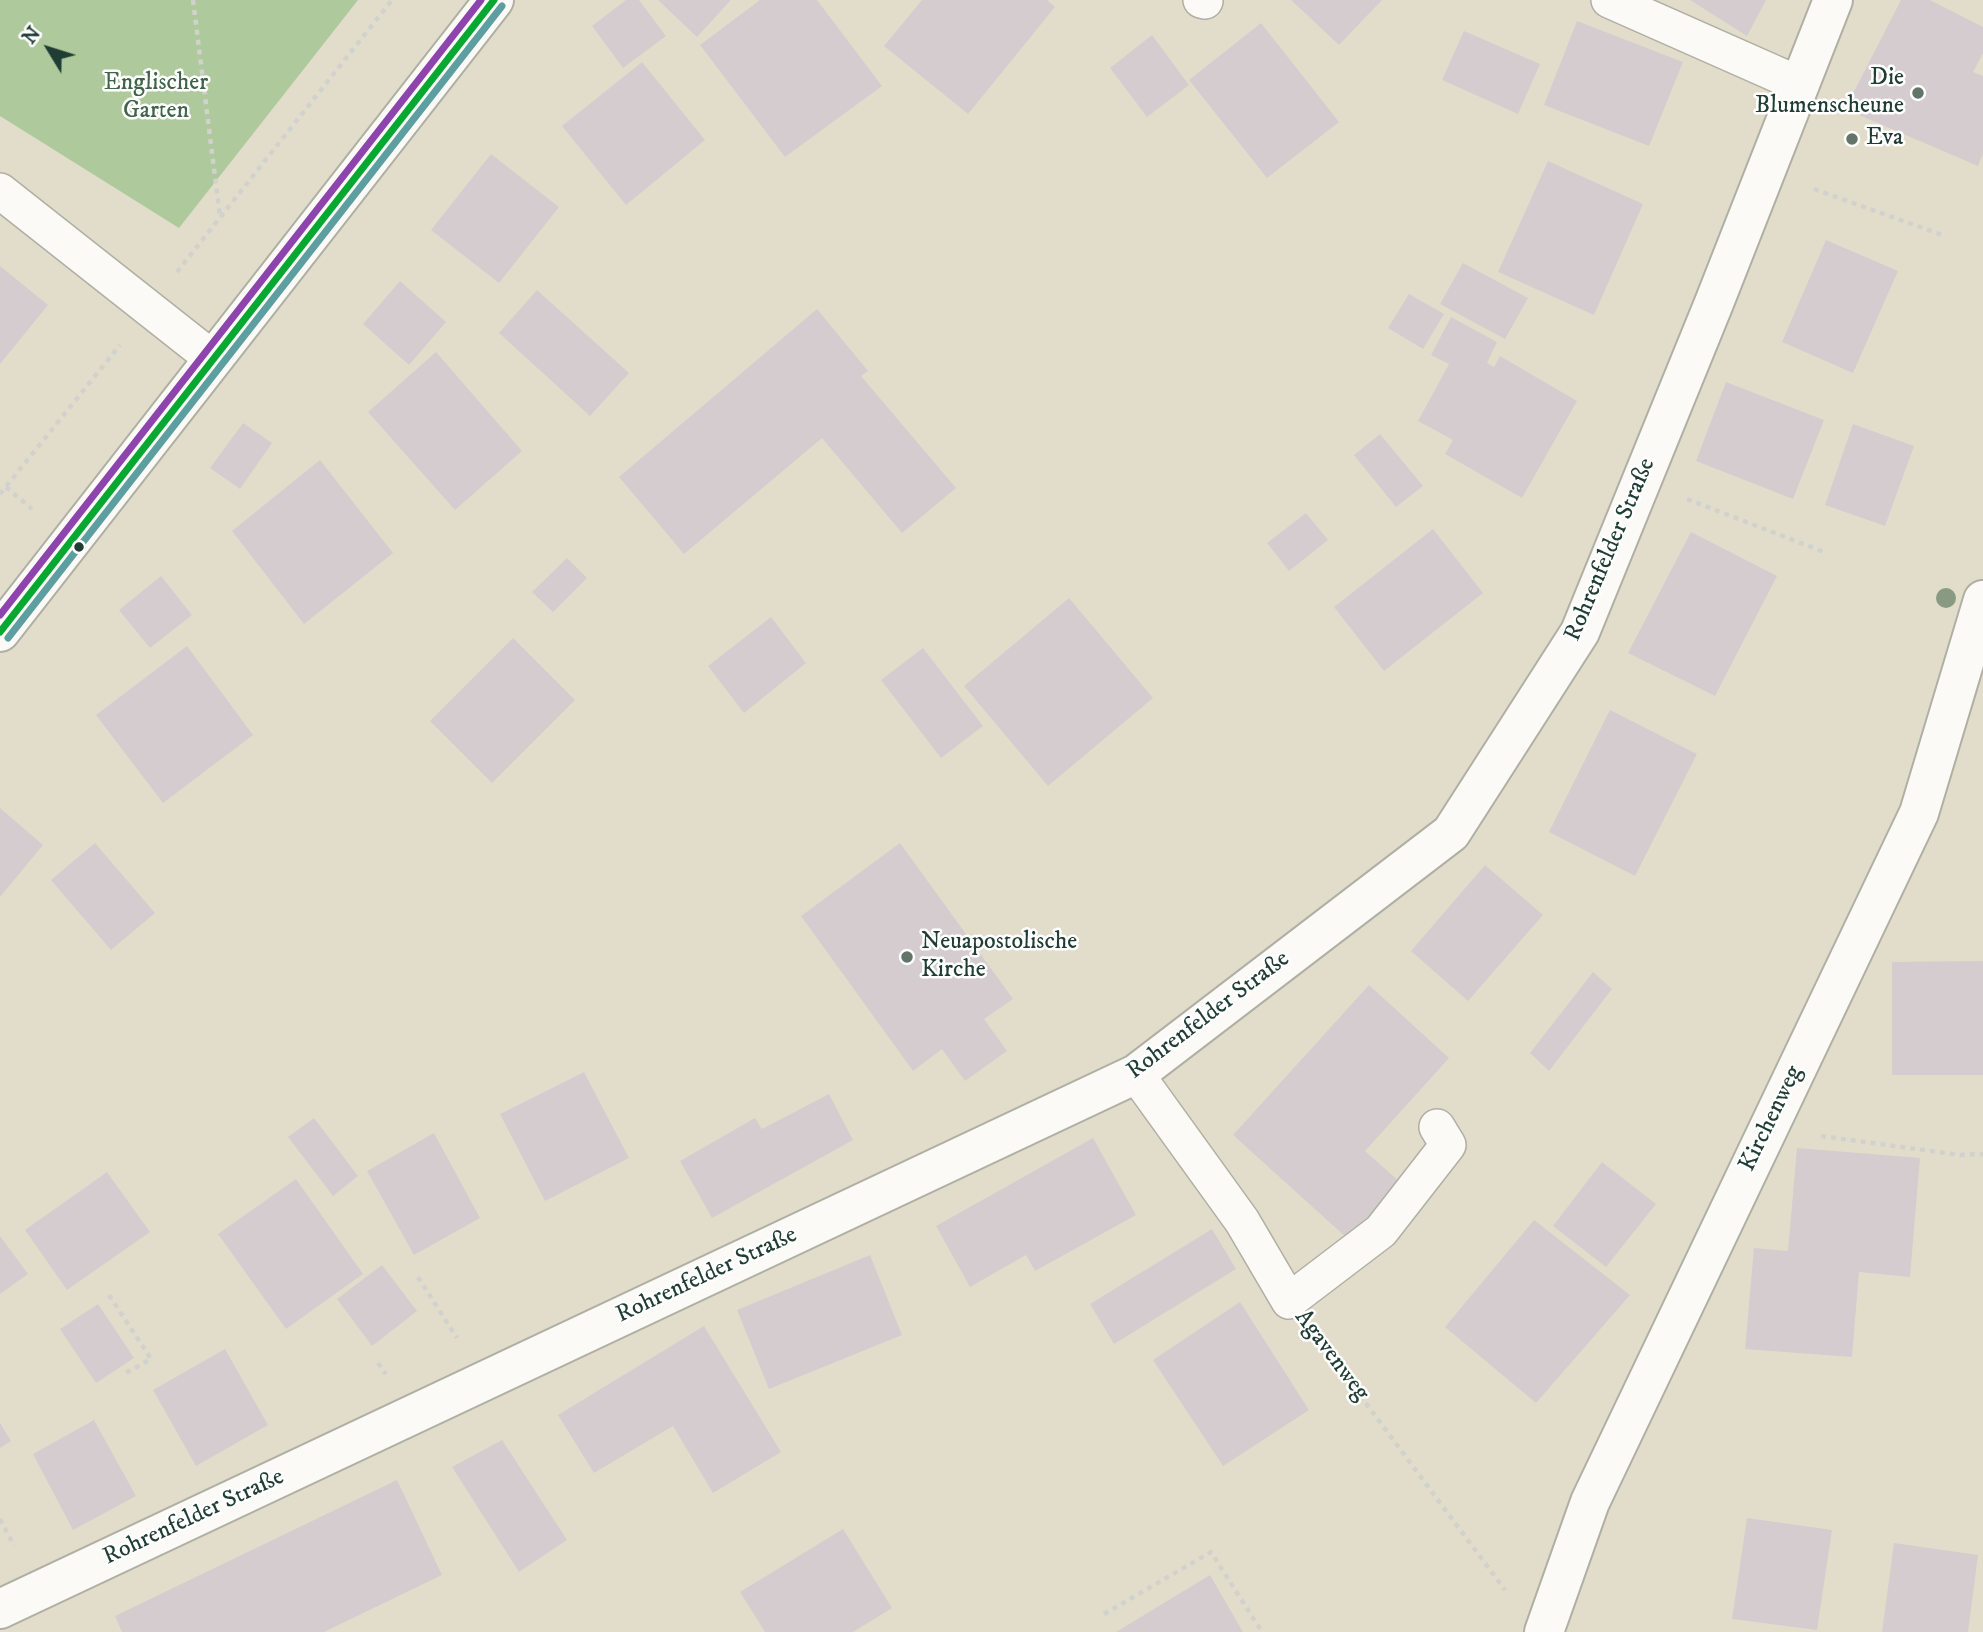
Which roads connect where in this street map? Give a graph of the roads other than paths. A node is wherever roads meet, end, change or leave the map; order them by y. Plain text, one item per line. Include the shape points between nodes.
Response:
1 (494, 0) edge
2 (1609, 0) edge
3 (1833, 0) edge
4 (1801, 85) junction
5 (0, 191) edge
6 (213, 359) junction
7 (1983, 600) edge
8 (0, 632) edge
9 (1136, 1074) junction
10 (1437, 1127) dead end
11 (0, 1609) edge
12 (1544, 1632) edge

1 - 6 street
2 - 4 lane
3 - 4 street, Rohrenfelder Straße
4 - 9 street, Rohrenfelder Straße via 1580,632 1451,833
5 - 6 lane
6 - 8 street
7 - 12 street, Kirchenweg via 1919,813 1590,1502
9 - 10 lane, Agavenweg via 1242,1222 1289,1301 1381,1231 1448,1145
9 - 11 street, Rohrenfelder Straße

